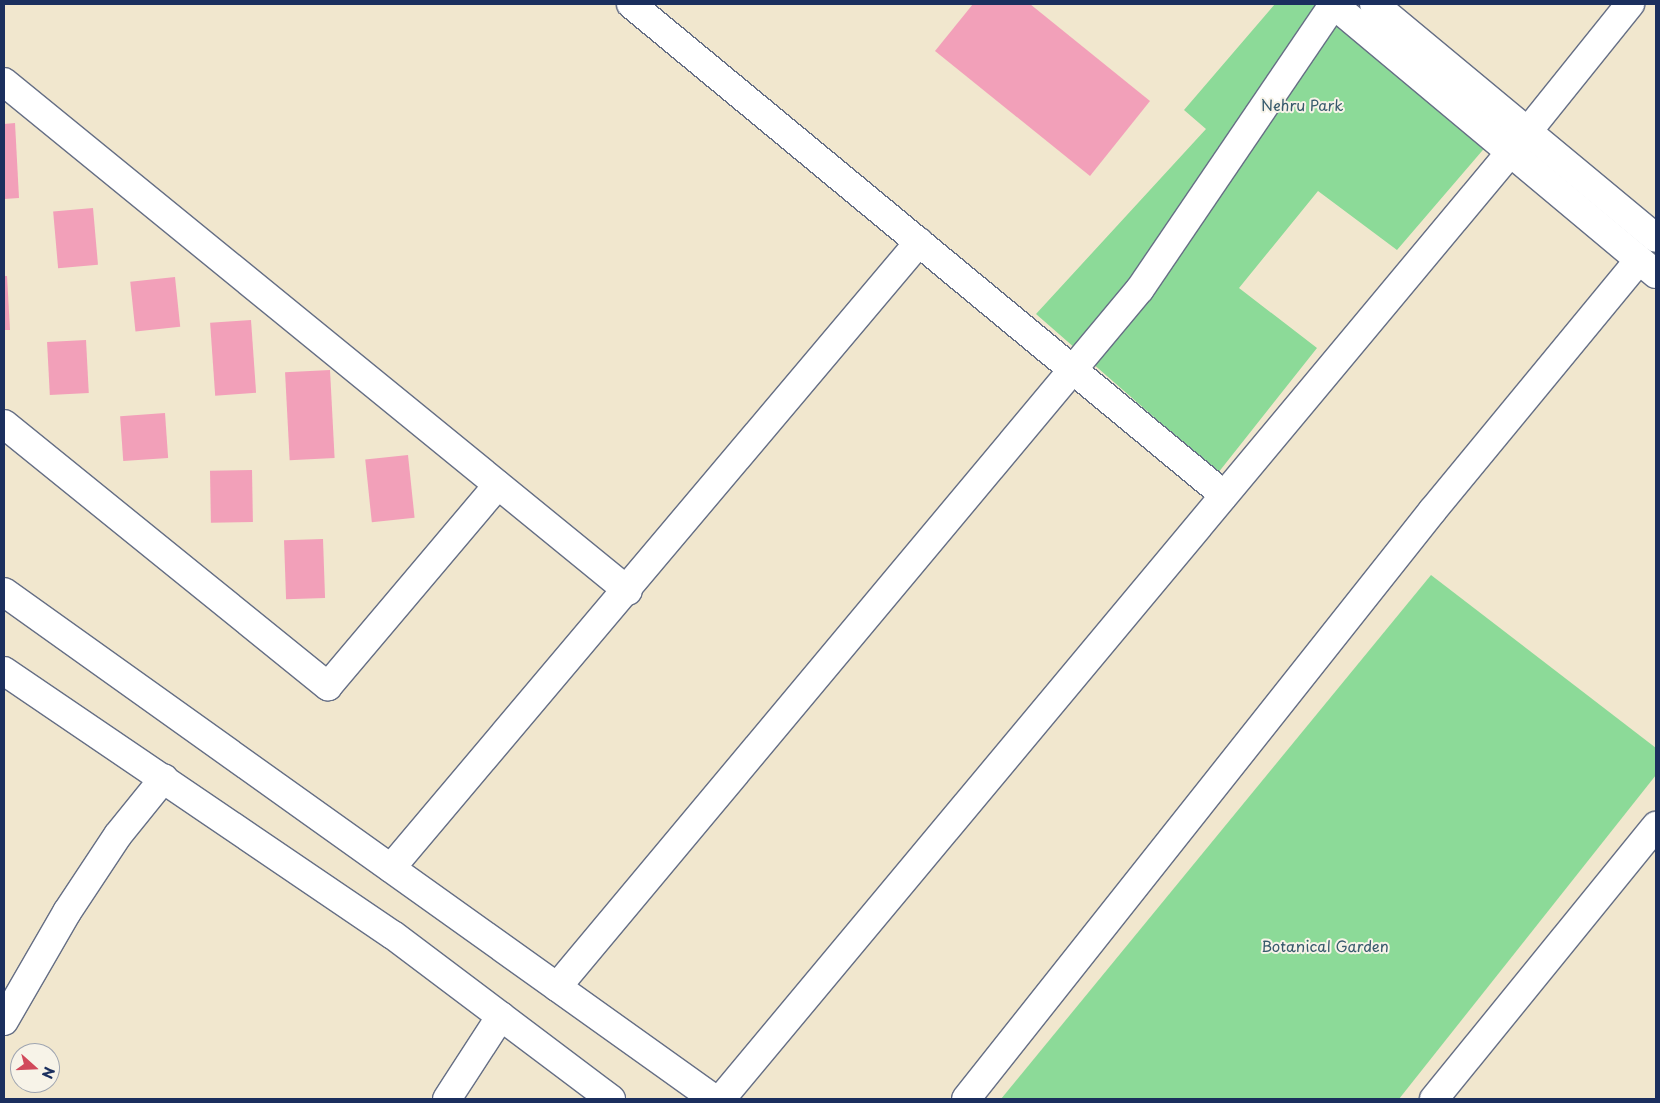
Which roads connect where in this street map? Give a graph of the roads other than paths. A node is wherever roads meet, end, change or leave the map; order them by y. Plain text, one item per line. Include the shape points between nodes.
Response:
1 (631, 4) edge
2 (1334, 4) edge
3 (1374, 4) edge
4 (1630, 4) edge
5 (4, 82) edge
6 (1519, 141) junction
7 (1656, 238) edge
8 (919, 242) junction
9 (1648, 267) edge
10 (1072, 370) junction
11 (4, 424) edge
12 (498, 485) junction
13 (1224, 495) junction
14 (628, 591) junction
15 (4, 592) edge
16 (4, 671) edge
17 (164, 778) junction
18 (1656, 826) edge
19 (391, 868) junction
20 (557, 987) junction
21 (501, 1016) junction
22 (4, 1021) edge
23 (446, 1099) edge
24 (611, 1099) edge
25 (714, 1099) edge
26 (721, 1099) edge
27 (966, 1099) edge
28 (1434, 1099) edge

1 - 8 street
2 - 6 street
2 - 10 street via 1140,289
3 - 6 street
4 - 6 street
5 - 12 street
6 - 7 street
6 - 9 street
6 - 13 street
8 - 10 street
8 - 14 street
9 - 27 street via 1426,517
10 - 13 street
10 - 20 street
11 - 12 street via 328,686
12 - 14 street
13 - 26 street
14 - 19 street
15 - 19 street
16 - 17 street
17 - 21 street via 393,935
17 - 22 street via 118,834 67,912
18 - 28 street
19 - 20 street
20 - 25 street
21 - 23 street
21 - 24 street

